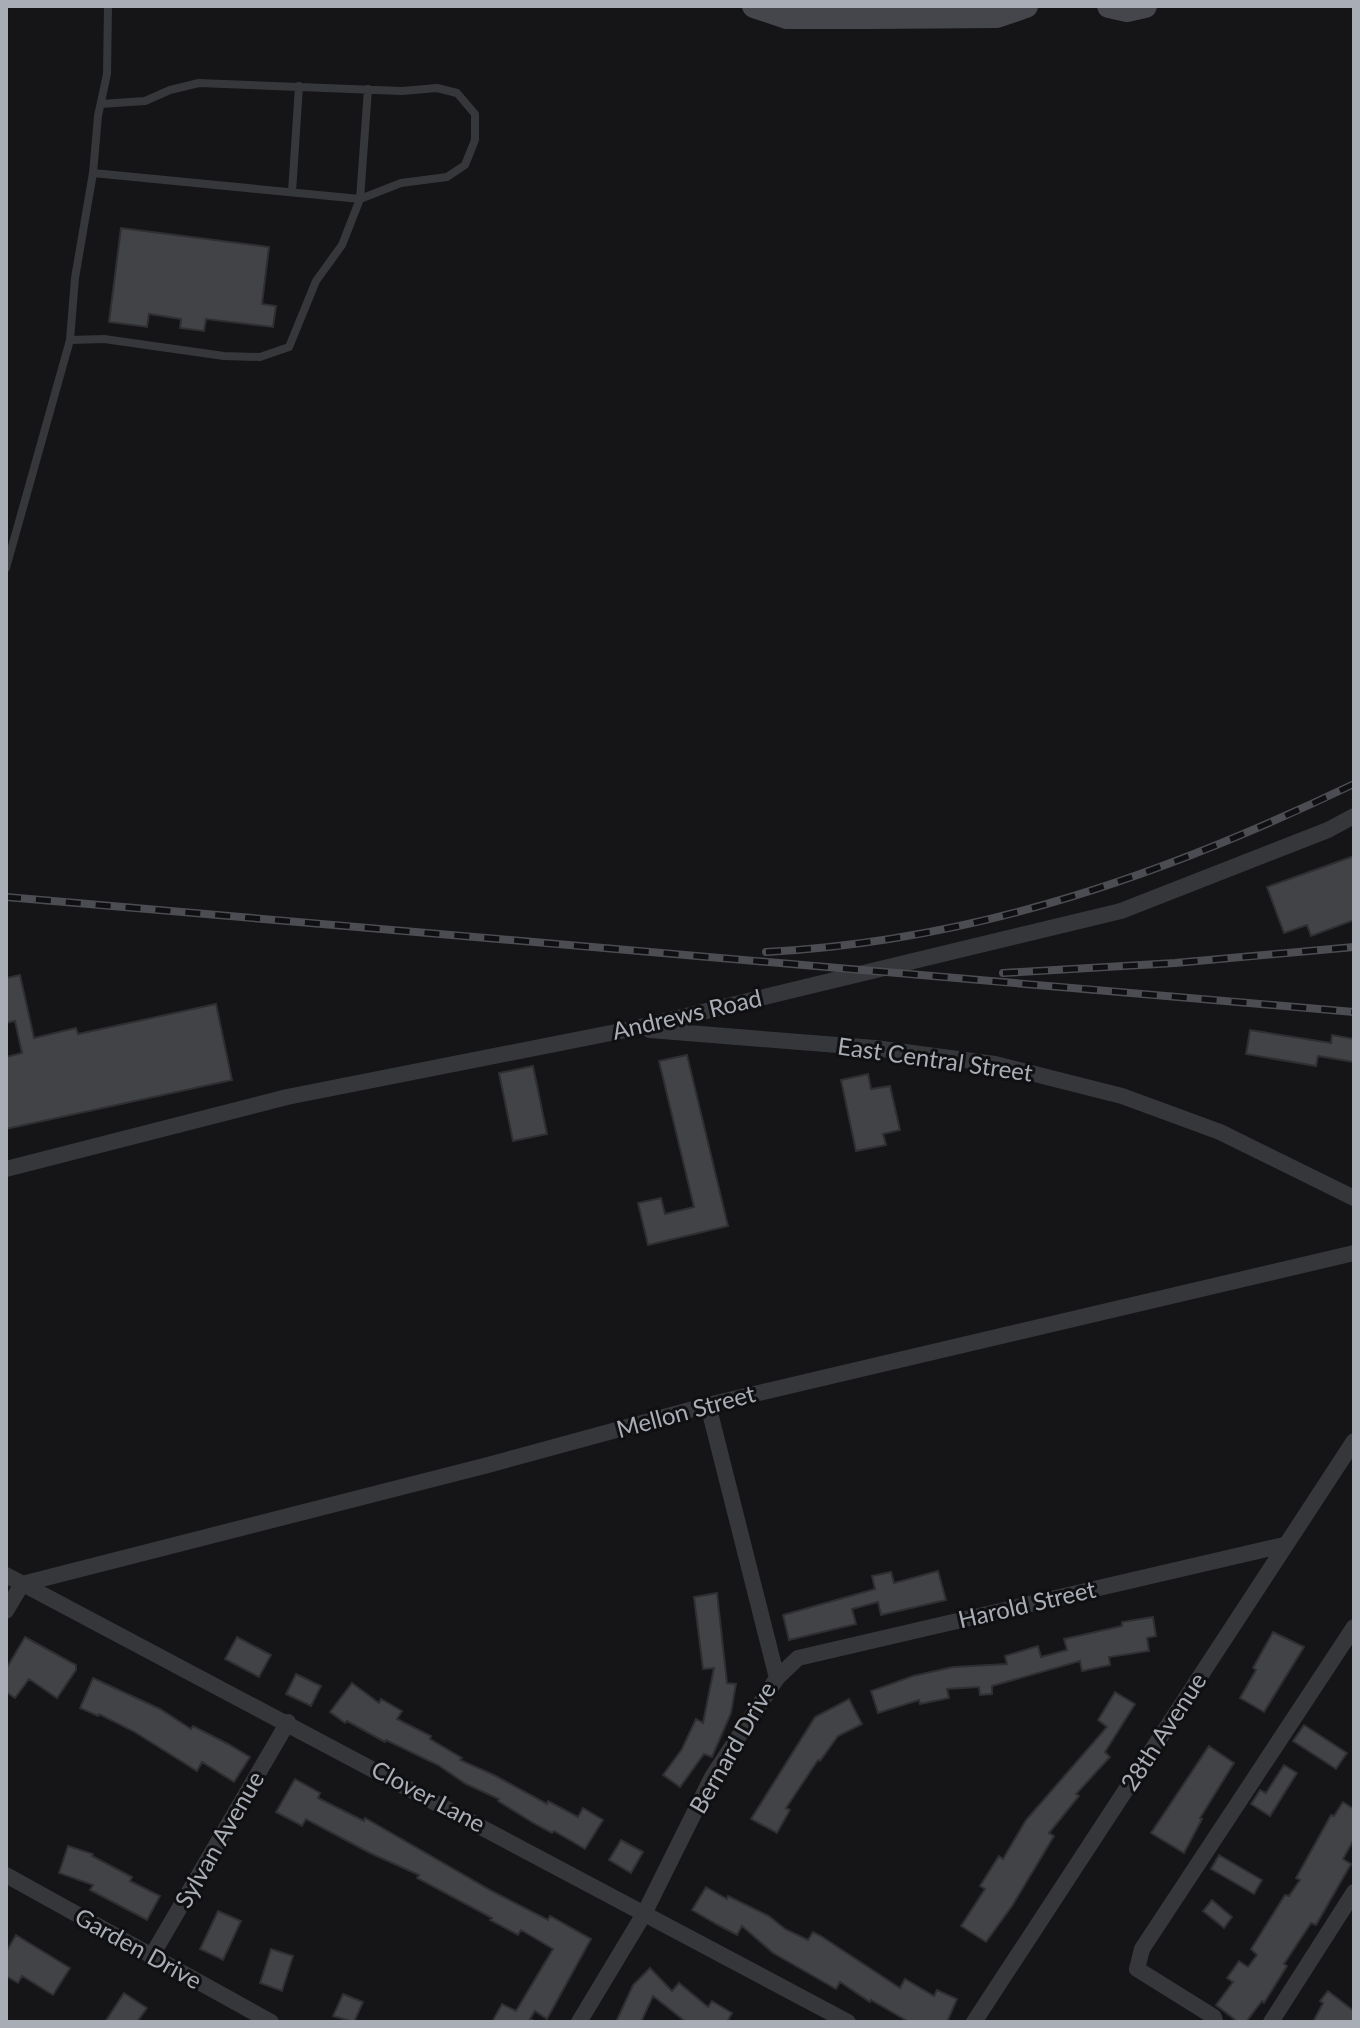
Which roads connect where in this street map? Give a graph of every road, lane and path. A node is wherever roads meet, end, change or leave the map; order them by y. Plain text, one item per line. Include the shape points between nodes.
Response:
1 (108, 6) edge
2 (754, 6) edge
3 (809, 6) edge
4 (833, 6) edge
5 (1026, 6) edge
6 (1109, 6) edge
7 (1145, 6) edge
8 (299, 86) junction
9 (368, 89) junction
10 (101, 104) junction
11 (93, 173) junction
12 (292, 192) junction
13 (360, 199) junction
14 (70, 340) junction
15 (6, 568) edge
16 (1354, 816) edge
17 (636, 1028) junction
18 (6, 1169) edge
19 (1354, 1198) edge
20 (1354, 1253) edge
21 (708, 1405) junction
22 (1354, 1441) edge
23 (1284, 1545) junction
24 (6, 1575) edge
25 (22, 1584) junction
26 (6, 1611) edge
27 (1354, 1627) edge
28 (777, 1678) junction
29 (288, 1722) junction
30 (6, 1875) edge
31 (1354, 1892) edge
32 (644, 1914) junction
33 (151, 1957) junction
34 (271, 2022) edge
35 (579, 2022) edge
36 (848, 2022) edge
37 (974, 2022) edge
38 (1215, 2022) edge
39 (1271, 2022) edge

1 - 10 lane
2 - 5 main road via 787,17 997,16
3 - 4 main road
6 - 7 main road
8 - 9 lane
8 - 10 lane via 199,83 145,101
8 - 12 lane
9 - 13 lane
9 - 13 lane via 437,88 457,93 475,114 475,140 465,165 447,177 401,183
10 - 11 lane
11 - 12 lane
11 - 14 lane
12 - 13 lane
13 - 14 lane via 342,245 316,281 289,347 260,357 224,356 104,339
14 - 15 lane
16 - 17 street, Andrews Road via 1121,911
17 - 18 street, Andrews Road via 287,1097
17 - 19 street, East Central Street via 995,1064 1122,1096 1220,1132
20 - 21 street, Mellon Street
21 - 25 street, Mellon Street
21 - 28 street, Bernard Drive
22 - 23 street, 28th Avenue
23 - 28 street, Harold Street via 798,1658
23 - 37 street, 28th Avenue
24 - 25 street, Clover Lane
25 - 26 street
25 - 29 street, Clover Lane
27 - 38 street via 1142,1949 1137,1969
28 - 32 street, Bernard Drive via 712,1777
29 - 32 street, Clover Lane
29 - 33 street, Sylvan Avenue
30 - 33 street, Garden Drive
31 - 39 street
32 - 35 street, Bernard Drive
32 - 36 street, Clover Lane
33 - 34 street, Garden Drive

